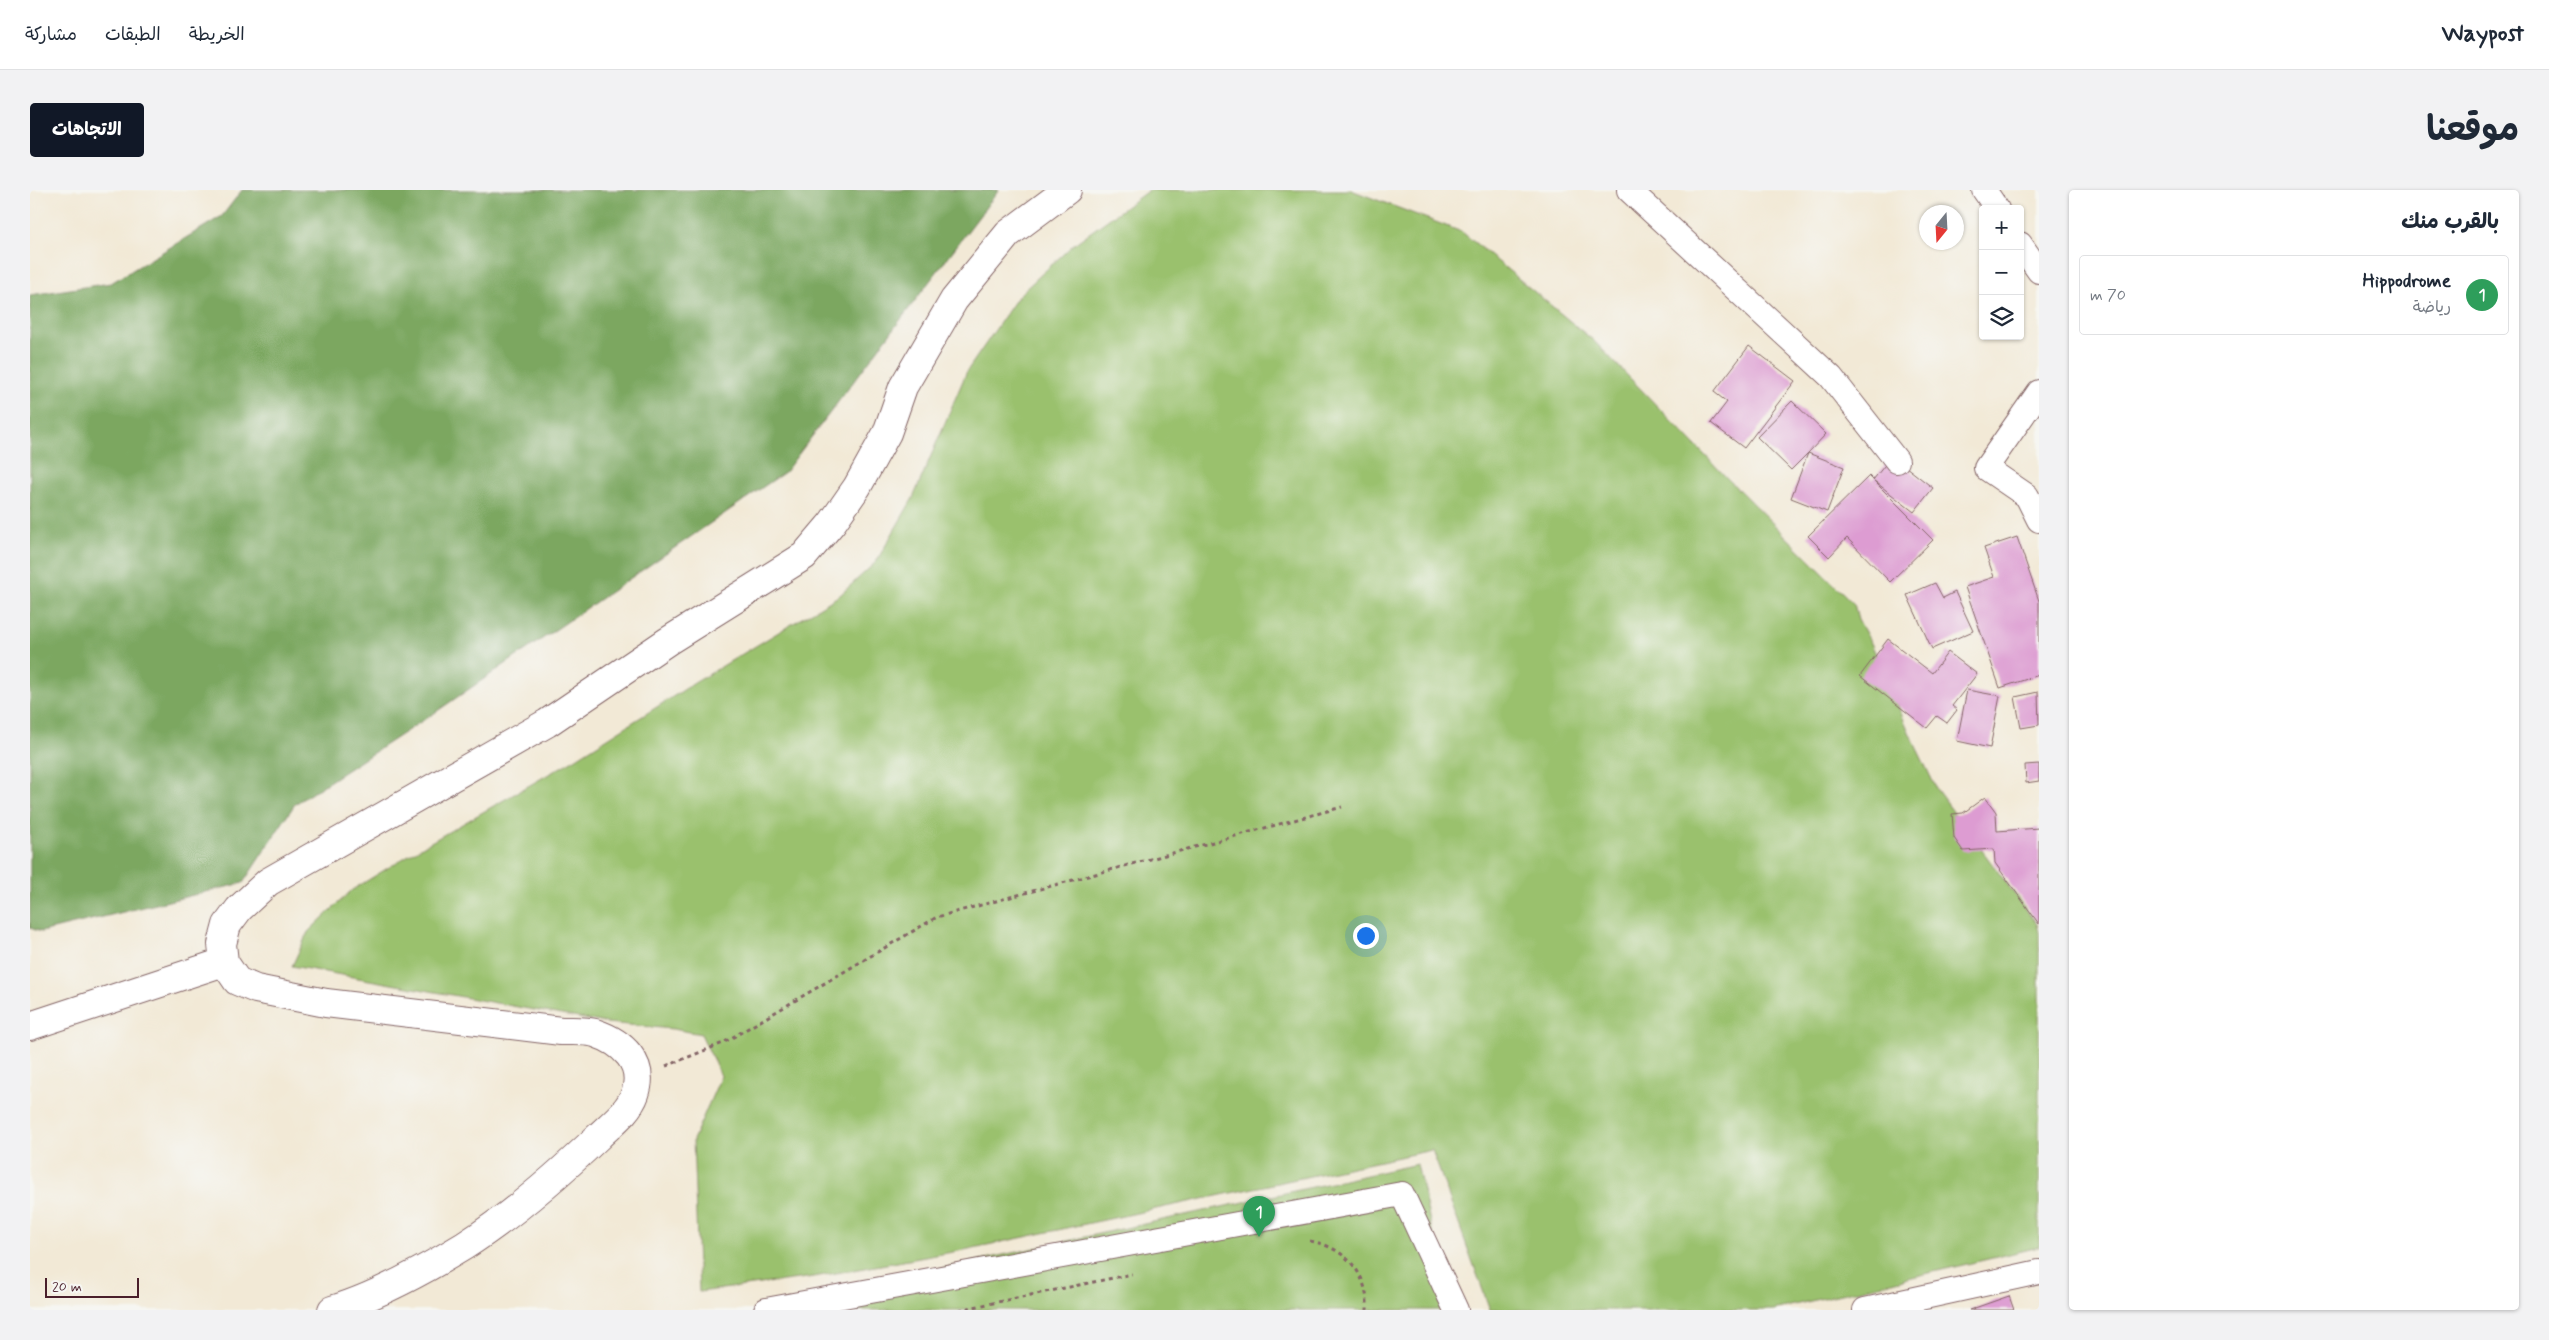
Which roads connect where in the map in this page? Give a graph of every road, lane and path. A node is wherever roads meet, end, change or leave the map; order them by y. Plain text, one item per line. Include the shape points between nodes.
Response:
1 (1067, 190) edge
2 (1629, 190) edge
3 (1984, 190) edge
4 (1993, 205) edge
5 (2024, 250) edge
6 (2039, 271) edge
7 (2039, 392) edge
8 (1897, 461) dead end
9 (2039, 520) edge
10 (1342, 807) dead end
11 (224, 962) junction
12 (30, 1026) edge
13 (638, 1078) junction
14 (1306, 1240) dead end
15 (2039, 1272) edge
16 (1134, 1274) dead end
17 (332, 1310) edge
18 (766, 1310) edge
19 (959, 1310) edge
20 (1367, 1310) edge
21 (1456, 1310) edge
22 (1865, 1310) edge

1 - 11 main road via 1008,234 954,300 903,387 887,433 857,487 804,556 668,641 547,724 268,882 227,925 222,944
2 - 8 street via 1831,377
3 - 4 street
5 - 6 street
7 - 9 street via 1986,468 2027,496
10 - 13 path via 937,917 723,1043
11 - 12 main road
11 - 13 main road via 237,980 256,989 326,1003 593,1033 617,1042 634,1060
13 - 17 main road via 635,1095 621,1115 567,1167 512,1211 426,1268 353,1304
14 - 20 path via 1338,1250 1351,1262 1366,1291
15 - 22 street
16 - 19 path
18 - 21 street via 1402,1194

